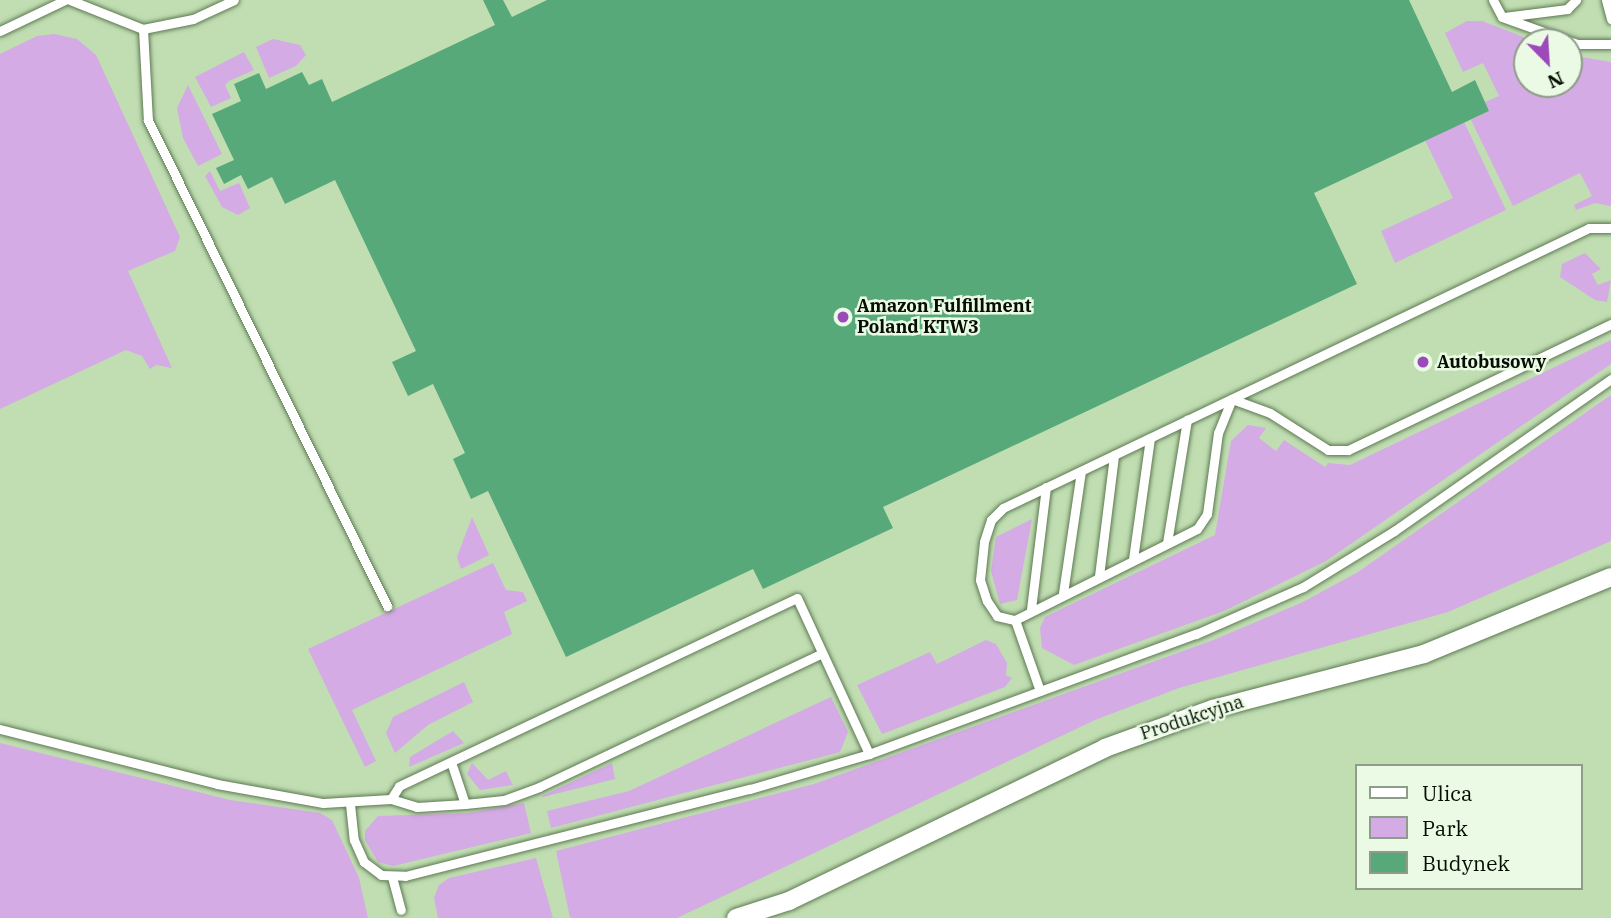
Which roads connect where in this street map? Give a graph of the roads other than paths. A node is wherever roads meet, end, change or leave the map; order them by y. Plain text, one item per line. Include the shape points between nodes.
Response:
1 (67, 0) edge
2 (234, 0) edge
3 (1493, 0) edge
4 (1576, 0) edge
5 (1606, 0) edge
6 (1502, 17) junction
7 (1611, 19) edge
8 (143, 29) junction
9 (0, 31) edge
10 (1611, 44) edge
11 (1611, 228) edge
12 (1611, 324) edge
13 (1611, 379) edge
14 (1232, 399) junction
15 (1187, 420) junction
16 (1150, 438) junction
17 (1114, 455) junction
18 (1081, 471) junction
19 (1046, 487) junction
20 (1167, 543) junction
21 (1133, 559) junction
22 (1099, 576) junction
23 (1611, 577) edge
24 (1063, 593) junction
25 (387, 606) dead end
26 (1031, 609) junction
27 (1015, 620) junction
28 (822, 653) junction
29 (1040, 691) junction
30 (0, 729) edge
31 (869, 754) junction
32 (451, 762) junction
33 (391, 799) junction
34 (350, 804) junction
35 (465, 804) junction
36 (392, 877) junction
37 (789, 901) junction
38 (401, 910) dead end
39 (736, 918) edge
40 (772, 918) edge

1 - 8 lane
1 - 9 lane
2 - 8 lane via 192,19
3 - 6 lane
4 - 6 lane via 1567,9
5 - 7 lane
6 - 10 lane via 1577,44
8 - 25 lane via 148,120
11 - 14 lane via 1589,228
12 - 14 lane via 1348,450 1328,450 1270,413
13 - 29 lane via 1394,531 1303,587
14 - 15 lane
14 - 20 lane via 1218,433 1207,514 1197,529
15 - 16 lane
15 - 20 lane
16 - 17 lane
16 - 21 lane
17 - 18 lane
17 - 22 lane
18 - 19 lane
18 - 24 lane
19 - 26 lane
19 - 27 lane via 991,520 980,580 997,616
20 - 21 lane
21 - 22 lane
22 - 24 lane
23 - 37 street, Produkcyjna via 1424,654 1213,709 1105,747
24 - 26 lane
26 - 27 lane
27 - 29 lane
28 - 31 lane
28 - 32 lane via 797,598
28 - 35 lane via 539,787 504,800
29 - 31 lane
30 - 34 lane via 217,784
31 - 36 lane via 750,789
32 - 33 lane via 399,786
32 - 35 lane
33 - 34 lane
33 - 35 lane via 417,807
34 - 36 lane via 354,840 364,862
36 - 38 lane
37 - 39 street, Produkcyjna
37 - 40 street, Produkcyjna

